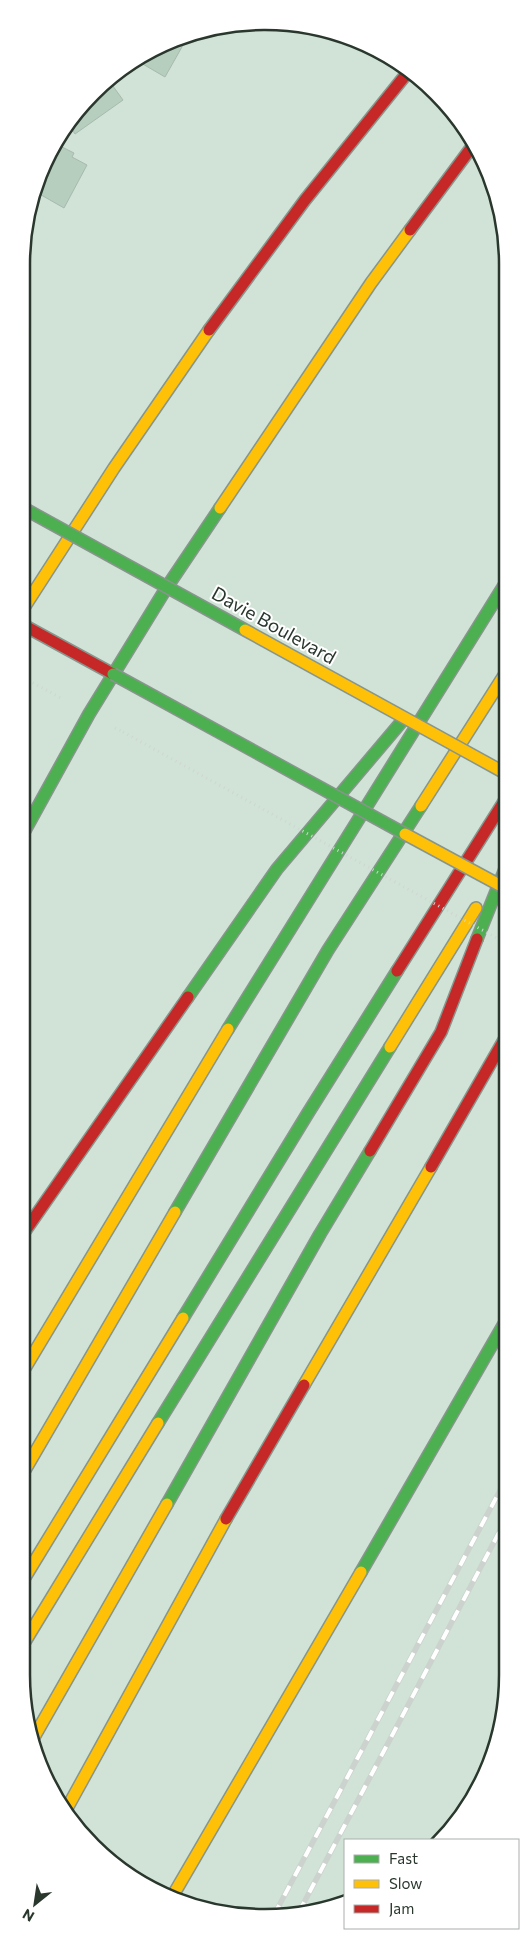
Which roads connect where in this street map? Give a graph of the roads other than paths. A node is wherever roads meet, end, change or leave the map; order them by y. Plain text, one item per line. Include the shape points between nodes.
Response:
1 (404, 76) edge
2 (470, 150) edge
3 (30, 512) edge
4 (167, 587) junction
5 (499, 594) edge
6 (30, 598) edge
7 (30, 629) edge
8 (467, 645) junction
9 (113, 674) junction
10 (499, 683) edge
11 (499, 770) edge
12 (499, 810) edge
13 (30, 821) edge
14 (499, 872) edge
15 (499, 884) edge
16 (499, 885) edge
17 (499, 1049) edge
18 (30, 1224) edge
19 (499, 1333) edge
20 (30, 1360) edge
21 (30, 1461) edge
22 (30, 1569) edge
23 (30, 1633) edge
24 (37, 1731) edge
25 (69, 1804) edge
26 (175, 1891) edge

1 - 6 main road via 332,166 217,319 82,515
2 - 4 main road via 372,283
3 - 4 main road, Davie Boulevard, bridge
4 - 9 main road
4 - 11 main road, Davie Boulevard, bridge
5 - 8 main road
7 - 9 main road
8 - 18 main road via 277,869
8 - 20 main road via 229,1028
9 - 13 main road
9 - 16 main road, bridge
10 - 21 main road via 328,950
12 - 22 main road via 293,1137
14 - 23 main road
15 - 24 main road via 440,1032 320,1234
17 - 25 main road via 205,1556
19 - 26 main road

